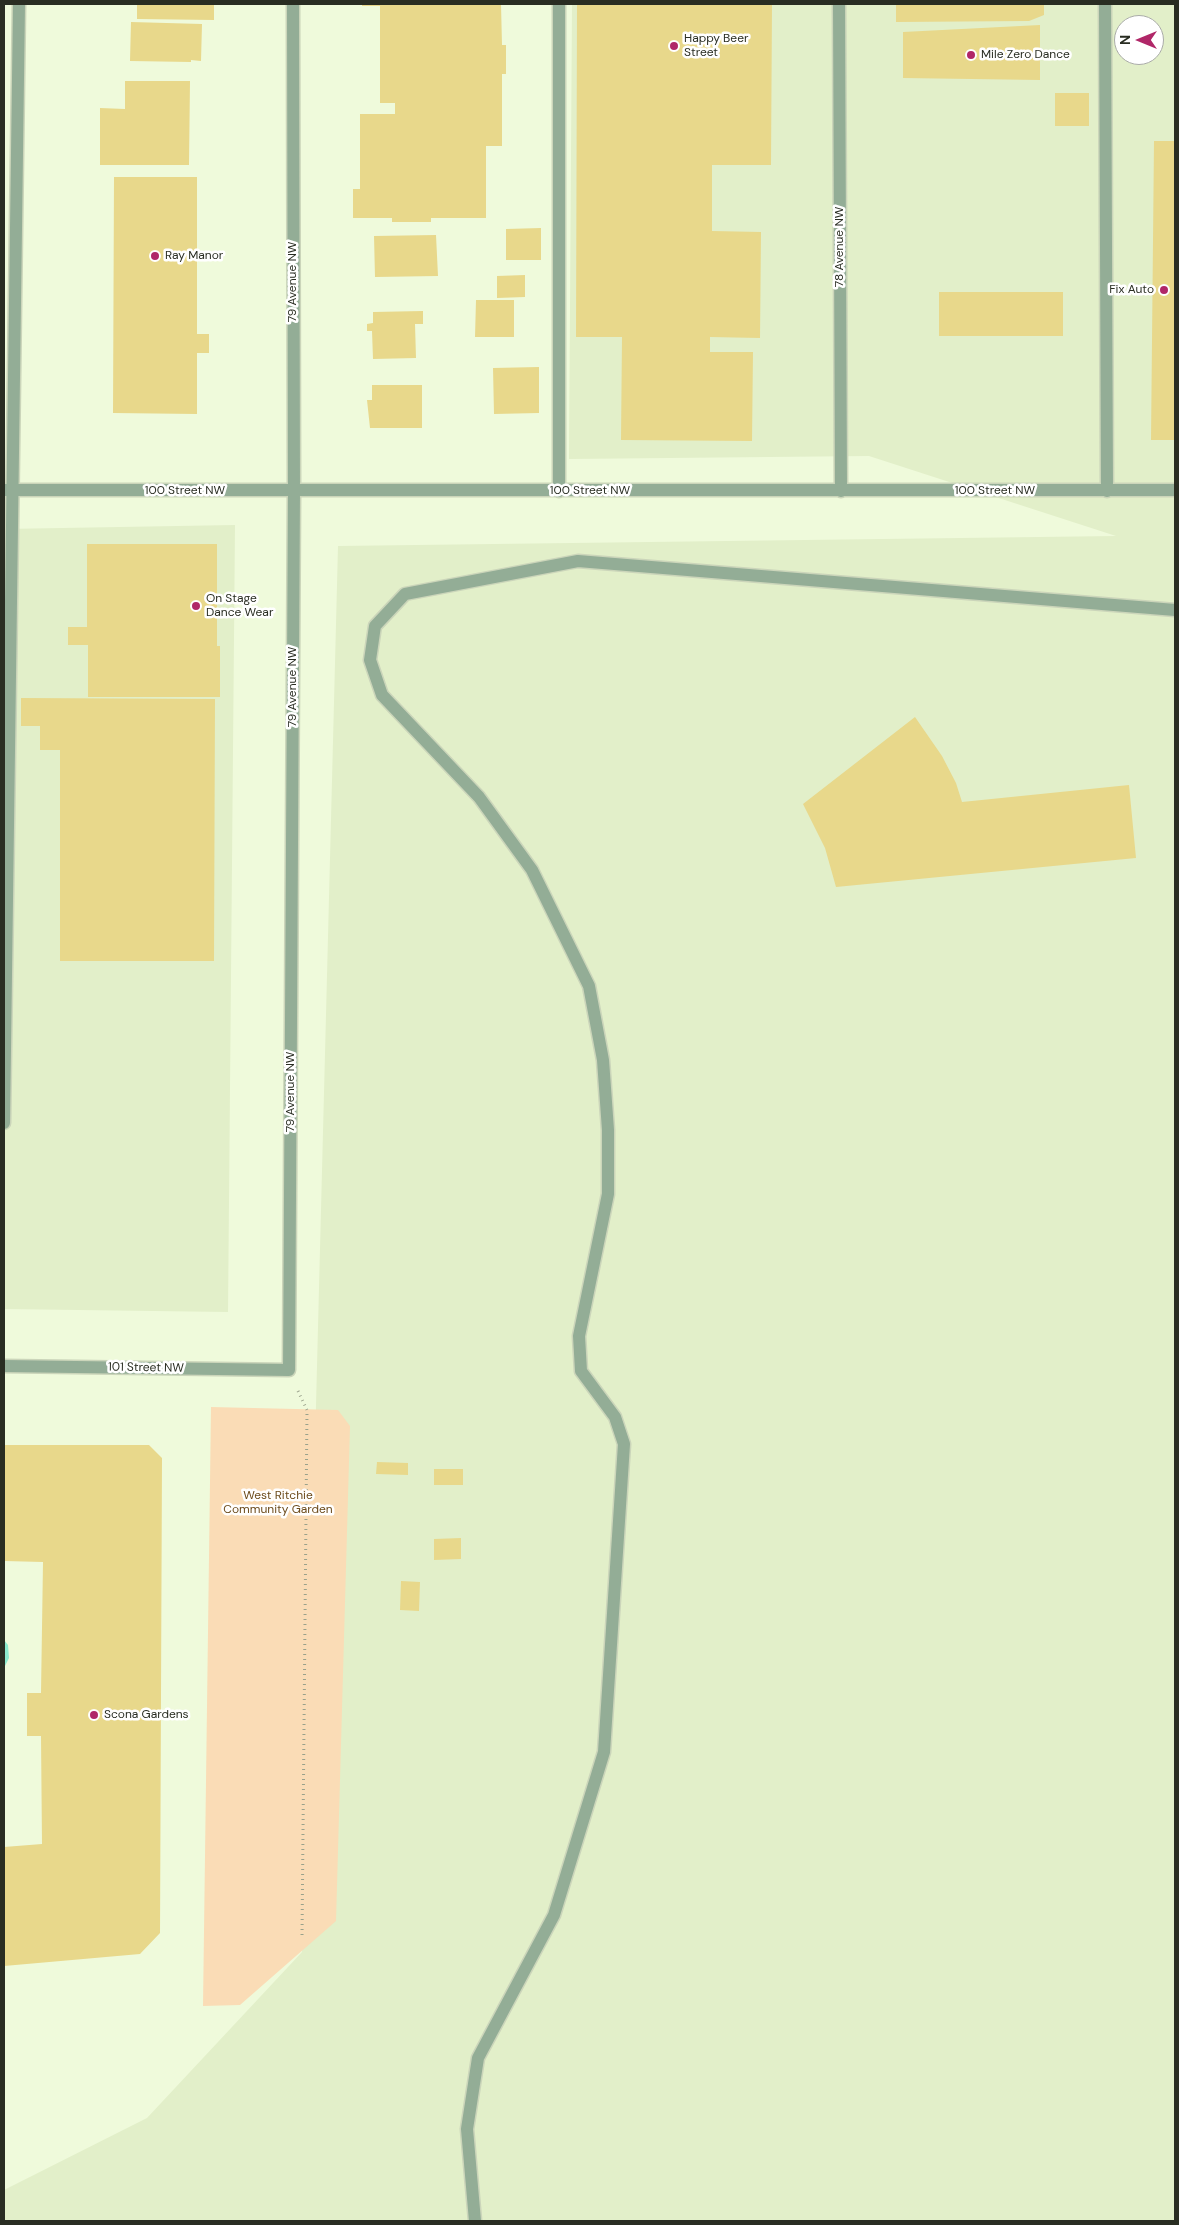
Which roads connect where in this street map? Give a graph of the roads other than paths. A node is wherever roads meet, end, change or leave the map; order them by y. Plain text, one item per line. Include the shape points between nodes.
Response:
1 (19, 4) edge
2 (293, 4) edge
3 (559, 4) edge
4 (838, 4) edge
5 (1106, 4) edge
6 (8, 490) edge
7 (1175, 490) edge
8 (841, 491) junction
9 (1107, 491) junction
10 (294, 492) junction
11 (559, 492) junction
12 (1175, 610) edge
13 (4, 1123) edge
14 (4, 1366) edge
15 (289, 1370) joint
16 (475, 2221) edge

1 - 6 street
2 - 10 street, 79 Avenue NW
3 - 11 street
4 - 8 street, 78 Avenue NW
5 - 9 street
6 - 10 street, 100 Street NW
6 - 13 street
7 - 9 street, 100 Street NW
8 - 9 street, 100 Street NW
8 - 11 street, 100 Street NW
10 - 11 street, 100 Street NW
10 - 15 street, 79 Avenue NW
12 - 16 street via 578,561 405,594 375,626 370,660 382,695 479,797 532,870 589,986 604,1060 608,1194 579,1336 581,1371 615,1417 624,1444 604,1752 554,1915 478,2058 467,2129
14 - 15 street, 101 Street NW

